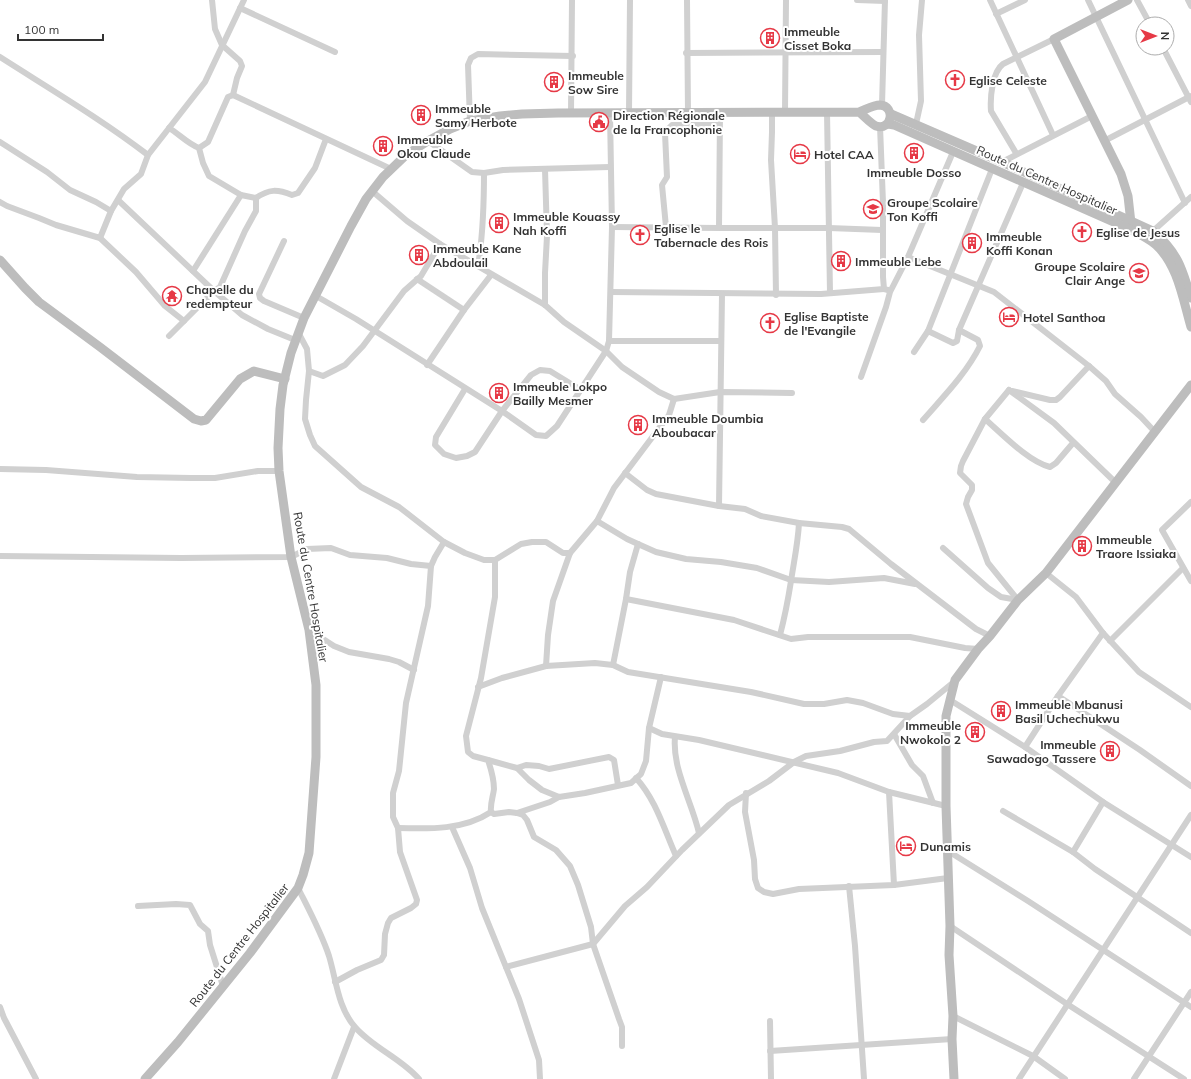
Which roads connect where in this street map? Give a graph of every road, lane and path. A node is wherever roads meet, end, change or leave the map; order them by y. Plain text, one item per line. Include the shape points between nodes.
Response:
1 (212, 0) edge
2 (244, 0) edge
3 (572, 0) edge
4 (630, 0) edge
5 (687, 0) edge
6 (786, 0) edge
7 (856, 0) edge
8 (885, 0) edge
9 (922, 0) edge
10 (990, 0) edge
11 (1025, 0) edge
12 (1088, 0) edge
13 (1128, 0) edge
14 (1137, 0) edge
15 (1188, 0) edge
16 (1191, 6) edge
17 (240, 8) junction
18 (996, 14) junction
19 (1146, 16) edge
20 (1096, 17) junction
21 (1054, 39) junction
22 (222, 45) junction
23 (335, 52) dead end
24 (883, 52) junction
25 (686, 53) junction
26 (784, 53) junction
27 (573, 56) junction
28 (1167, 56) edge
29 (0, 57) edge
30 (1016, 58) junction
31 (233, 95) junction
32 (1190, 98) edge
33 (882, 105) junction
34 (872, 108) junction
35 (772, 112) junction
36 (785, 112) junction
37 (827, 112) junction
38 (859, 112) junction
39 (571, 113) junction
40 (610, 113) junction
41 (629, 113) junction
42 (688, 113) junction
43 (720, 113) junction
44 (891, 114) junction
45 (1092, 116) junction
46 (869, 120) junction
47 (1145, 120) junction
48 (470, 121) junction
49 (719, 124) junction
50 (916, 124) junction
51 (884, 125) junction
52 (169, 128) junction
53 (1053, 135) junction
54 (326, 139) junction
55 (1106, 140) junction
56 (428, 141) junction
57 (0, 142) edge
58 (200, 148) junction
59 (953, 152) junction
60 (1016, 153) junction
61 (148, 155) junction
62 (1002, 162) junction
63 (610, 167) junction
64 (391, 169) junction
65 (546, 169) junction
66 (992, 170) junction
67 (484, 173) junction
68 (1023, 183) junction
69 (372, 191) junction
70 (241, 195) junction
71 (1191, 197) edge
72 (256, 198) junction
73 (118, 200) junction
74 (0, 202) edge
75 (1185, 203) junction
76 (111, 211) junction
77 (1131, 220) junction
78 (612, 227) junction
79 (666, 227) junction
80 (719, 228) junction
81 (775, 228) junction
82 (829, 228) junction
83 (882, 230) junction
84 (1131, 230) junction
85 (1154, 231) junction
86 (100, 238) junction
87 (284, 241) dead end
88 (440, 244) junction
89 (908, 258) junction
90 (0, 260) edge
91 (478, 266) junction
92 (193, 271) junction
93 (491, 275) junction
94 (950, 275) junction
95 (417, 278) junction
96 (978, 285) junction
97 (887, 290) junction
98 (214, 291) junction
99 (610, 292) junction
100 (830, 293) junction
101 (722, 294) junction
102 (776, 295) junction
103 (316, 296) junction
104 (1191, 298) edge
105 (545, 305) junction
106 (464, 310) junction
107 (304, 318) junction
108 (184, 321) junction
109 (1191, 327) edge
110 (959, 330) junction
111 (374, 331) junction
112 (928, 331) junction
113 (169, 336) dead end
114 (297, 337) junction
115 (609, 341) junction
116 (720, 341) junction
117 (606, 351) junction
118 (914, 352) dead end
119 (427, 365) junction
120 (1089, 366) junction
121 (309, 371) junction
122 (861, 377) dead end
123 (284, 379) junction
124 (1191, 385) edge
125 (465, 389) junction
126 (581, 390) junction
127 (1008, 390) junction
128 (720, 392) junction
129 (792, 393) dead end
130 (674, 399) junction
131 (502, 411) junction
132 (985, 419) junction
133 (923, 420) dead end
134 (1155, 432) junction
135 (1074, 443) junction
136 (0, 469) edge
137 (279, 471) junction
138 (625, 473) junction
139 (1115, 482) junction
140 (1191, 502) edge
141 (719, 506) junction
142 (597, 521) junction
143 (799, 523) junction
144 (444, 542) junction
145 (638, 544) junction
146 (943, 548) dead end
147 (570, 553) junction
148 (0, 556) edge
149 (291, 557) junction
150 (495, 560) junction
151 (431, 566) junction
152 (1183, 568) junction
153 (1046, 573) junction
154 (791, 580) junction
155 (1191, 581) edge
156 (919, 585) junction
157 (626, 599) junction
158 (1018, 600) junction
159 (309, 630) junction
160 (1103, 633) junction
161 (780, 635) junction
162 (990, 636) junction
163 (1110, 641) junction
164 (978, 649) junction
165 (613, 665) junction
166 (546, 666) junction
167 (414, 670) junction
168 (661, 677) junction
169 (955, 680) junction
170 (478, 687) junction
171 (1058, 696) junction
172 (950, 700) junction
173 (1191, 707) edge
174 (910, 716) junction
175 (649, 728) junction
176 (894, 734) junction
177 (675, 737) junction
178 (1025, 747) junction
179 (488, 760) junction
180 (794, 762) junction
181 (517, 768) junction
182 (636, 778) junction
183 (618, 785) junction
184 (1191, 786) edge
185 (889, 792) junction
186 (746, 793) junction
187 (560, 797) junction
188 (1103, 802) junction
189 (933, 803) junction
190 (946, 806) junction
191 (1003, 811) dead end
192 (491, 812) junction
193 (517, 812) junction
194 (1191, 815) edge
195 (452, 827) junction
196 (398, 828) junction
197 (699, 833) junction
198 (1171, 845) junction
199 (948, 851) junction
200 (1073, 852) junction
201 (676, 856) junction
202 (1191, 857) edge
203 (948, 878) junction
204 (894, 885) junction
205 (849, 886) junction
206 (298, 888) junction
207 (1137, 897) junction
208 (138, 906) dead end
209 (950, 926) junction
210 (1191, 933) edge
211 (592, 944) junction
212 (1102, 950) junction
213 (506, 967) junction
214 (335, 982) junction
215 (223, 986) junction
216 (1191, 992) edge
217 (1184, 1003) junction
218 (1067, 1004) junction
219 (0, 1007) edge
220 (1191, 1007) edge
221 (953, 1016) junction
222 (770, 1021) dead end
223 (354, 1027) junction
224 (952, 1039) junction
225 (862, 1044) junction
226 (622, 1046) dead end
227 (770, 1051) junction
228 (1033, 1056) junction
229 (1149, 1058) junction
230 (36, 1079) edge
231 (145, 1079) edge
232 (334, 1079) edge
233 (419, 1079) edge
234 (540, 1079) edge
235 (771, 1079) edge
236 (864, 1079) edge
237 (954, 1079) edge
238 (1019, 1079) edge
239 (1065, 1079) edge
240 (1134, 1079) edge
241 (1184, 1079) edge

1 - 22 street via 215,29
2 - 17 street
3 - 27 street
4 - 41 street
5 - 25 street
6 - 26 street
7 - 8 street
8 - 24 street
9 - 50 street via 919,35 921,101
10 - 18 street
11 - 18 street
12 - 20 street
13 - 20 street
14 - 19 street
15 - 16 street
17 - 22 street
17 - 23 street
18 - 30 street
20 - 21 street
20 - 47 street
21 - 30 street
21 - 45 street
22 - 31 street via 242,66
22 - 52 street via 205,82
24 - 26 street
24 - 33 street
25 - 26 street
25 - 42 street
26 - 36 street
27 - 39 street
27 - 48 street via 478,54 471,58 468,65
28 - 32 street
29 - 61 street
30 - 53 street
30 - 60 street via 998,67 991,104 994,117
31 - 54 street
31 - 58 street via 228,97 208,142
32 - 47 street
33 - 34 street
33 - 44 street
34 - 38 street, Route du Centre Hospitalier
34 - 46 street
35 - 36 street, Route du Centre Hospitalier
35 - 43 street, Route du Centre Hospitalier
35 - 81 street via 771,160
36 - 37 street, Route du Centre Hospitalier
37 - 38 street, Route du Centre Hospitalier
37 - 82 street
38 - 46 street
39 - 40 street, Route du Centre Hospitalier
39 - 48 street, Route du Centre Hospitalier via 522,114
40 - 41 street, Route du Centre Hospitalier
40 - 63 street
41 - 42 street, Route du Centre Hospitalier
42 - 43 street, Route du Centre Hospitalier
43 - 49 street
44 - 50 street, Route du Centre Hospitalier
44 - 51 street via 891,119
45 - 53 street
45 - 55 street
46 - 51 street via 875,125
47 - 55 street
47 - 75 street
48 - 56 street, Route du Centre Hospitalier
49 - 79 street via 672,125 665,133 667,176 662,185
49 - 80 street
50 - 62 street, Route du Centre Hospitalier
51 - 59 street, Route du Centre Hospitalier via 894,125
51 - 83 street
52 - 58 street via 192,146
52 - 61 street
53 - 60 street
54 - 64 street
54 - 72 street via 315,168 298,193 292,195 281,190 266,192
55 - 77 street via 1128,196
56 - 64 street, Route du Centre Hospitalier via 406,155
56 - 67 street via 472,172
57 - 76 street via 70,190
58 - 70 street via 209,176
59 - 66 street, Route du Centre Hospitalier
59 - 89 street
60 - 62 street
61 - 73 street via 140,174 124,189
62 - 77 street, Route du Centre Hospitalier
63 - 65 street
63 - 78 street
64 - 69 street, Route du Centre Hospitalier
65 - 67 street
65 - 105 street
66 - 68 street, Route du Centre Hospitalier
66 - 94 street
67 - 91 street via 484,211
68 - 84 street, Route du Centre Hospitalier
68 - 96 street
69 - 88 street via 407,221
69 - 103 street, Route du Centre Hospitalier via 350,226
70 - 72 street
70 - 92 street
71 - 75 street
72 - 98 street via 256,211 220,287
73 - 76 street
73 - 92 street
74 - 86 street via 56,225
75 - 85 street
76 - 86 street
77 - 84 street
77 - 85 street, Route du Centre Hospitalier
78 - 79 street
78 - 99 street
79 - 80 street
80 - 81 street
81 - 82 street
81 - 102 street
82 - 83 street
82 - 100 street
83 - 97 street
84 - 109 street, Route du Centre Hospitalier via 1156,245 1166,257 1174,270
85 - 104 street, Route du Centre Hospitalier via 1178,259
86 - 108 street via 136,272 165,306
87 - 107 street via 259,294 260,298
88 - 91 street
88 - 95 street via 421,276
89 - 94 street
89 - 97 street
90 - 123 street via 39,302 194,419 206,420 240,379 254,372
91 - 93 street
92 - 98 street
93 - 105 street
93 - 106 street
94 - 96 street
94 - 112 street
95 - 106 street
95 - 111 street
96 - 110 street
96 - 120 street via 994,292
97 - 100 street
97 - 122 street via 886,307
98 - 108 street
98 - 114 street via 242,316 268,329
99 - 101 street
99 - 115 street
100 - 102 street
101 - 102 street
101 - 116 street
103 - 107 street, Route du Centre Hospitalier
103 - 111 street
105 - 117 street via 564,322
106 - 119 street
107 - 114 street, Route du Centre Hospitalier
108 - 113 street
110 - 112 street via 957,341 953,343
110 - 133 street via 978,340 980,346 968,367
111 - 119 street
111 - 121 street via 345,365 323,376
112 - 118 street
114 - 121 street via 307,348
114 - 123 street, Route du Centre Hospitalier
115 - 116 street
115 - 117 street
116 - 128 street
117 - 126 street
117 - 130 street via 622,367
119 - 125 street
120 - 127 street via 1056,400
120 - 134 street
121 - 144 street via 305,419 315,446 361,487 399,507
123 - 137 street, Route du Centre Hospitalier via 280,410
124 - 134 street
125 - 131 street
125 - 131 street via 436,437 435,445 444,454 456,458 475,452
126 - 131 street via 550,371 540,370 531,375
126 - 131 street via 557,426 546,436 536,435
127 - 132 street
127 - 135 street via 1054,424
128 - 129 street
128 - 130 street
128 - 141 street
130 - 138 street via 669,414
132 - 135 street via 1021,451 1044,466 1050,467 1056,463
132 - 158 street via 960,466 960,473 972,485 966,504 988,563
134 - 139 street
135 - 139 street
136 - 137 street via 46,470 137,478 209,478 258,471
137 - 149 street, Route du Centre Hospitalier
138 - 141 street via 646,490 656,494
138 - 142 street
139 - 153 street
140 - 152 street via 1162,530
141 - 143 street via 745,509 761,516
142 - 145 street
142 - 147 street
143 - 154 street
143 - 156 street via 842,527 849,530
144 - 150 street via 484,560
144 - 151 street
145 - 154 street via 656,552 686,559 757,568
145 - 157 street
146 - 158 street via 988,588 1001,596
147 - 150 street via 563,553 546,542 532,542 521,544
147 - 166 street via 553,601
148 - 149 street
149 - 151 street via 308,548 331,548 350,555 387,558
149 - 159 street, Route du Centre Hospitalier
150 - 170 street via 495,597
151 - 167 street via 428,606
152 - 155 street
152 - 163 street
153 - 158 street
153 - 160 street via 1076,597
154 - 156 street via 829,582 884,578
154 - 161 street
156 - 162 street via 976,629
157 - 161 street via 734,620
157 - 165 street
158 - 162 street
159 - 167 street via 349,652 389,659
159 - 206 street, Route du Centre Hospitalier via 316,685 316,757 309,854
160 - 163 street
160 - 171 street
161 - 164 street via 792,639 910,637
162 - 164 street
163 - 173 street via 1139,672
164 - 169 street
165 - 166 street via 595,663
165 - 168 street via 628,672
166 - 170 street
167 - 196 street via 406,703 399,771 393,793 393,817
168 - 174 street via 804,704 847,700 893,714
168 - 175 street
169 - 172 street
169 - 174 street
170 - 179 street via 466,745 468,752 473,756
171 - 178 street
171 - 184 street
172 - 178 street
172 - 190 street via 946,716
174 - 176 street
175 - 177 street
175 - 182 street via 646,761 641,774
176 - 180 street via 887,740 806,756
176 - 189 street via 912,765 922,776
177 - 180 street
177 - 197 street via 674,748 678,766
178 - 188 street
179 - 181 street
179 - 192 street via 494,789
180 - 185 street via 838,773
180 - 186 street via 769,781
181 - 183 street via 526,765 549,769 609,757 614,760
181 - 187 street via 542,790
182 - 183 street via 631,783
182 - 201 street via 652,800
183 - 187 street
185 - 189 street
185 - 204 street
186 - 197 street
186 - 205 street via 745,812 758,888 773,894 799,889
187 - 193 street
188 - 198 street
188 - 200 street
189 - 190 street
190 - 199 street
191 - 200 street
192 - 193 street
192 - 195 street via 480,819
193 - 211 street via 527,820 534,837 556,850 570,866 589,920
194 - 198 street
195 - 196 street
195 - 213 street via 470,868 482,908
196 - 214 street via 400,852 417,900 416,904 391,918 385,934 384,955 381,960
197 - 201 street
198 - 202 street
198 - 207 street
199 - 203 street
199 - 212 street
200 - 207 street
201 - 211 street via 625,906
203 - 204 street
203 - 209 street
204 - 205 street
205 - 225 street
206 - 214 street via 329,956
206 - 215 street, Route du Centre Hospitalier
207 - 210 street
207 - 212 street
208 - 215 street via 190,905 200,924 208,931
209 - 218 street
209 - 221 street
211 - 213 street
211 - 226 street via 622,1027
212 - 217 street
212 - 218 street
213 - 234 street via 539,1060
214 - 223 street via 339,998
215 - 231 street, Route du Centre Hospitalier
216 - 217 street
217 - 220 street
217 - 229 street
218 - 228 street
218 - 229 street
219 - 230 street
221 - 224 street
221 - 228 street
222 - 227 street
223 - 232 street
223 - 233 street via 411,1069
224 - 225 street
224 - 237 street
225 - 227 street
225 - 236 street
227 - 235 street
228 - 238 street
228 - 239 street
229 - 240 street
229 - 241 street

